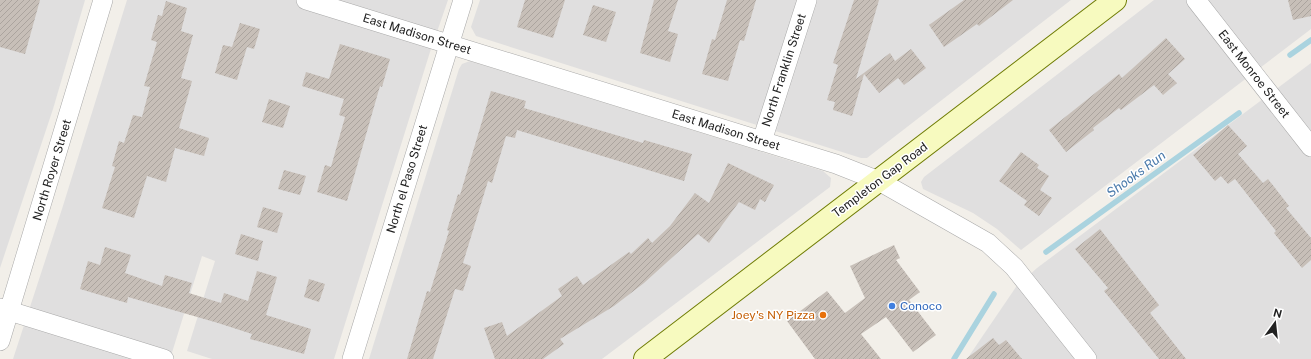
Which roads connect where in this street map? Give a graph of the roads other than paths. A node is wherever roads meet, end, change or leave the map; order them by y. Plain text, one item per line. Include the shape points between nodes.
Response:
1 (103, 0) edge
2 (306, 0) edge
3 (463, 0) edge
4 (807, 0) edge
5 (1114, 0) edge
6 (1196, 0) edge
7 (450, 43) junction
8 (762, 141) junction
9 (1311, 147) edge
10 (879, 181) junction
11 (5, 310) edge
12 (0, 341) edge
13 (164, 359) edge
14 (352, 359) edge
15 (645, 359) edge
16 (1087, 359) edge

1 - 11 street, North Royer Street
2 - 7 street, East Madison Street
3 - 7 street, North el Paso Street
4 - 8 street, North Franklin Street
5 - 10 street, Templeton Gap Road
6 - 9 street, East Monroe Street
7 - 8 street, East Madison Street
7 - 14 street, North el Paso Street
8 - 10 street, East Madison Street via 849,168
10 - 15 street, Templeton Gap Road
10 - 16 street, East Madison Street via 988,243 1014,267
11 - 12 street, North Royer Street
11 - 13 street

